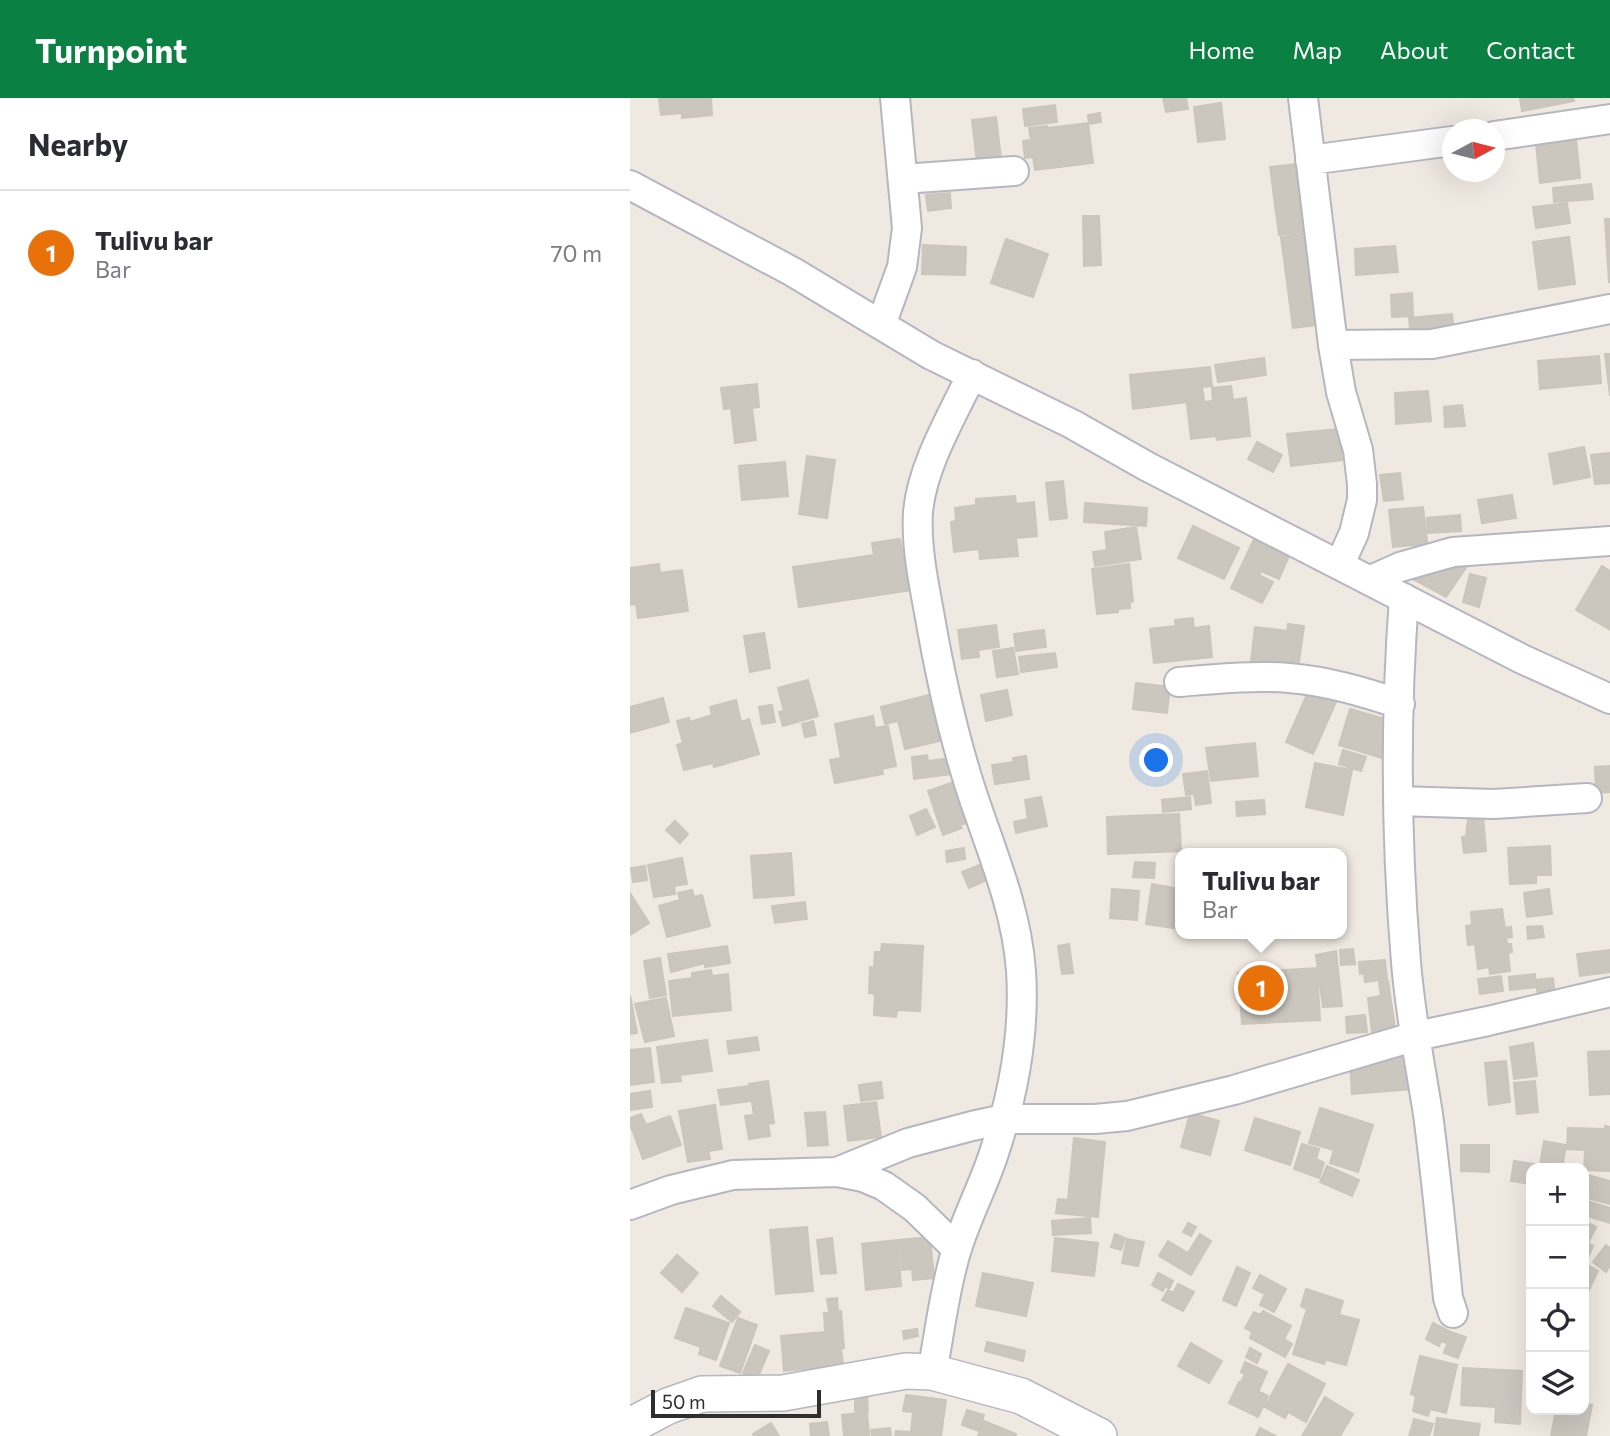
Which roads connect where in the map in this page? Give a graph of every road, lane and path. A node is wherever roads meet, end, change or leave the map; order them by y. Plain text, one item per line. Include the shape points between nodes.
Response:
1 (895, 98) edge
2 (1303, 98) edge
3 (1610, 119) edge
4 (1505, 134) edge
5 (1442, 142) edge
6 (1310, 160) junction
7 (1014, 171) dead end
8 (903, 179) junction
9 (630, 185) edge
10 (1610, 309) edge
11 (881, 325) junction
12 (1333, 345) junction
13 (972, 374) junction
14 (1610, 541) edge
15 (1340, 564) junction
16 (1371, 580) junction
17 (1404, 598) junction
18 (1179, 682) dead end
19 (1610, 699) edge
20 (1400, 704) junction
21 (1587, 798) dead end
22 (1398, 801) junction
23 (1610, 992) edge
24 (1416, 1036) junction
25 (1004, 1119) junction
26 (837, 1172) junction
27 (630, 1205) edge
28 (957, 1249) junction
29 (1452, 1313) dead end
30 (932, 1372) junction
31 (630, 1426) edge
32 (1099, 1436) edge

1 - 8 street
2 - 6 street
3 - 4 street
5 - 6 street
6 - 12 street
7 - 8 street
8 - 11 street via 908,228 902,267
9 - 11 street
10 - 12 street via 1432,344
11 - 13 street
12 - 15 street via 1362,484 1354,533
13 - 15 street
13 - 25 street via 925,479 918,511 919,546 937,659 963,767 1018,941 1021,1006
14 - 16 street via 1453,552
15 - 16 street
16 - 17 street
17 - 19 street
17 - 20 street
18 - 20 street via 1290,678
20 - 22 street
21 - 22 street via 1494,804
22 - 24 street via 1406,966
23 - 24 street
24 - 25 street via 1127,1116
24 - 29 street
25 - 26 street via 908,1143
25 - 28 street
26 - 27 street via 733,1175
26 - 28 street via 884,1186 915,1208
28 - 30 street
30 - 31 street via 906,1371 783,1393 702,1394
30 - 32 street via 1021,1396

